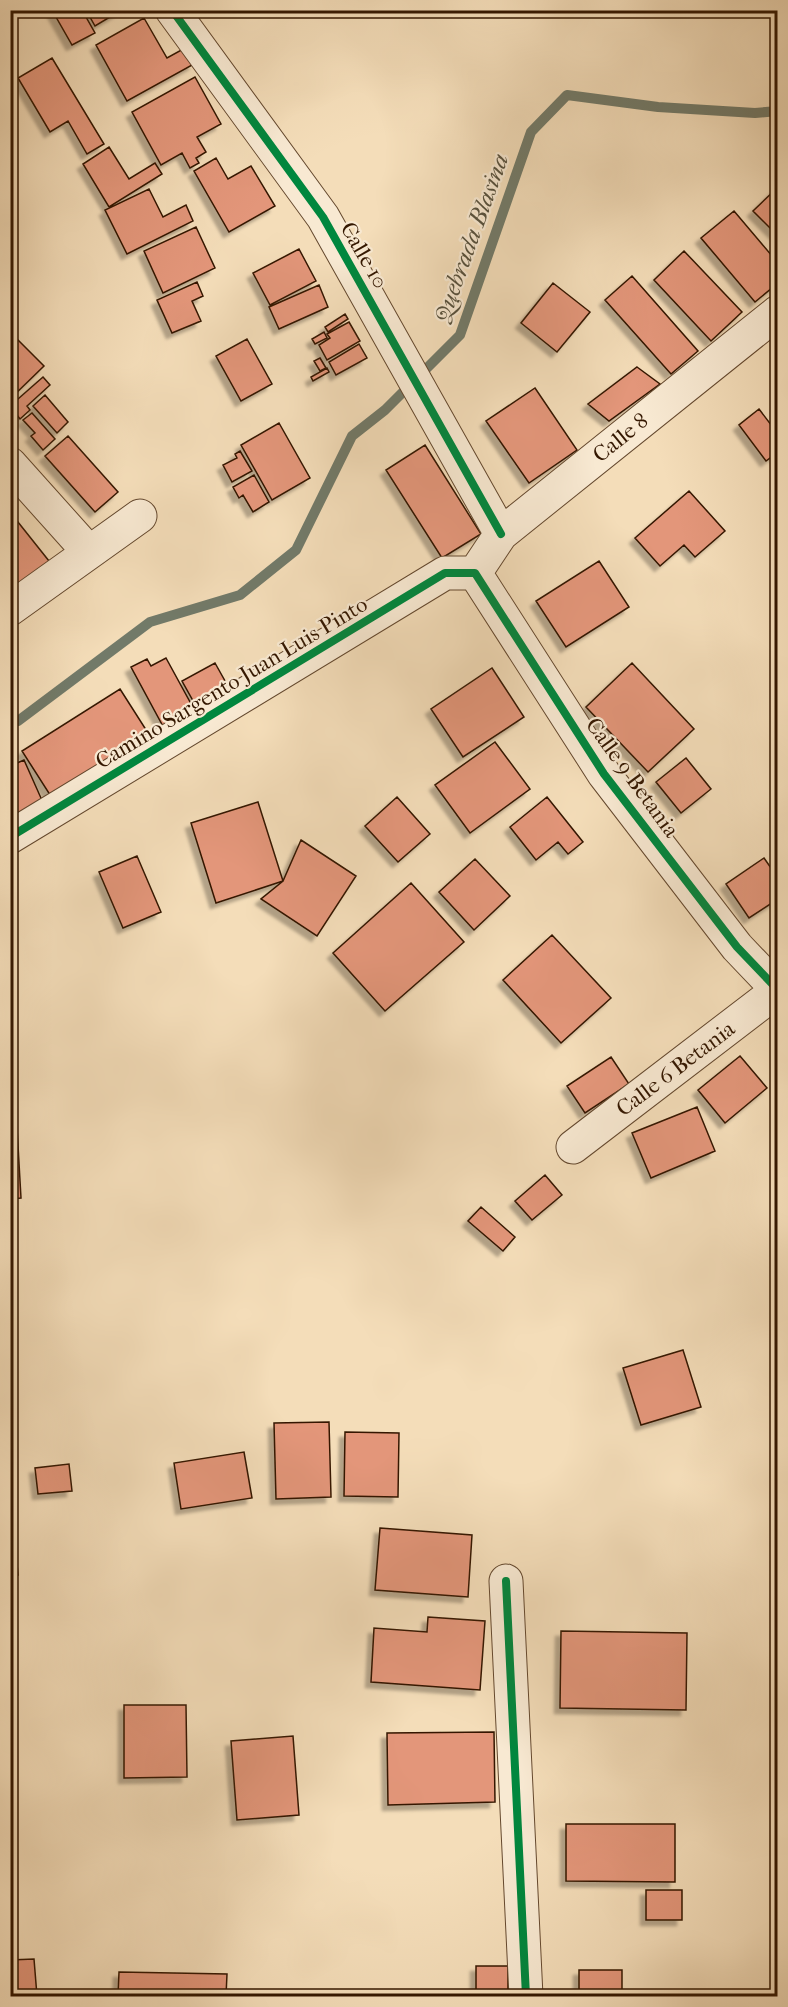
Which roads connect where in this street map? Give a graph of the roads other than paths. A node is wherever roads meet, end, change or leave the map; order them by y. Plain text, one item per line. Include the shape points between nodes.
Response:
1 (172, 10) edge
2 (777, 312) edge
3 (10, 464) edge
4 (140, 516) dead end
5 (501, 534) junction
6 (88, 551) junction
7 (476, 573) junction
8 (10, 609) edge
9 (10, 837) edge
10 (777, 990) edge
11 (573, 1147) dead end
12 (506, 1581) dead end
13 (526, 1996) edge

1 - 5 street, Calle 10 via 323,217
2 - 5 street, Calle 8
3 - 6 street
4 - 6 street
5 - 7 street, Calle 8
6 - 8 street
7 - 9 street, Camino Sargento Juan Luis Pinto via 445,573
7 - 10 street, Calle 9 Betania via 604,774 737,947
10 - 11 street, Calle 6 Betania
12 - 13 street

